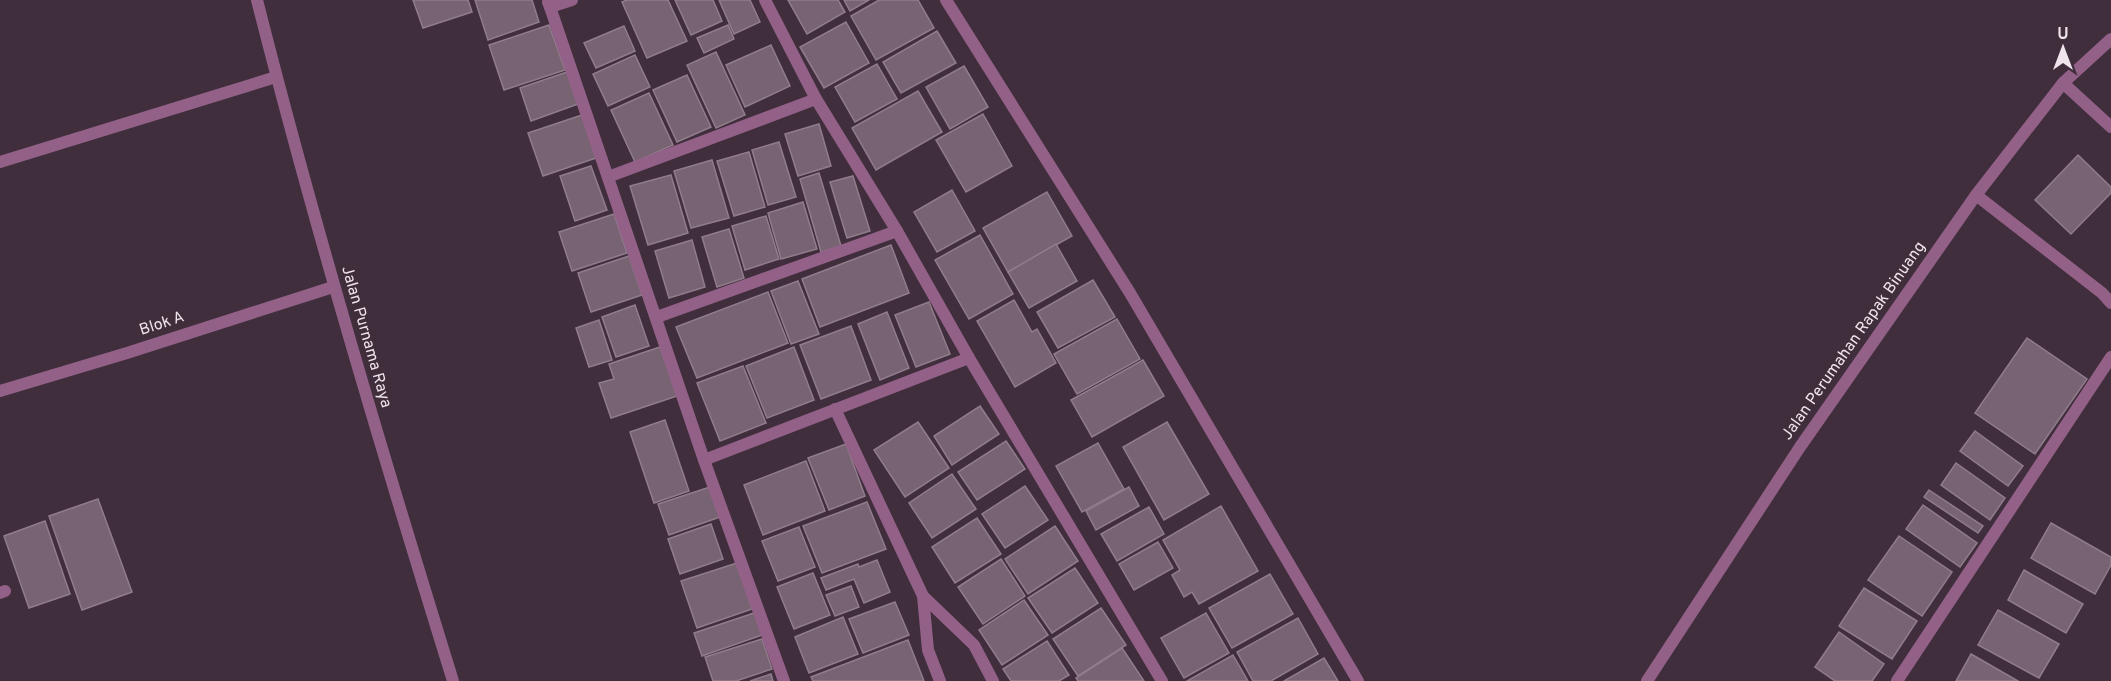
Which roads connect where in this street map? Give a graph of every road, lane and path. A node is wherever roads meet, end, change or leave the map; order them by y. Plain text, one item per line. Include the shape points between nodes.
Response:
1 (257, 0) edge
2 (572, 0) edge
3 (765, 0) edge
4 (946, 0) edge
5 (549, 4) edge
6 (2111, 39) edge
7 (276, 77) junction
8 (2063, 82) junction
9 (816, 99) junction
10 (2111, 127) edge
11 (0, 162) edge
12 (608, 177) junction
13 (1976, 195) junction
14 (897, 231) junction
15 (333, 287) junction
16 (2111, 303) edge
17 (657, 317) junction
18 (2111, 357) edge
19 (969, 358) junction
20 (0, 391) edge
21 (835, 408) junction
22 (704, 460) junction
23 (923, 596) junction
24 (453, 681) edge
25 (784, 681) edge
26 (940, 681) edge
27 (993, 681) edge
28 (1162, 681) edge
29 (1358, 681) edge
30 (1647, 681) edge
31 (1897, 681) edge

1 - 7 street, Jalan Purnama Raya
2 - 5 street
3 - 9 street
4 - 29 street via 1130,293
5 - 12 street
6 - 8 street, Jalan Perumahan Rapak Binuang
7 - 11 street
7 - 15 street, Jalan Purnama Raya
8 - 10 street
8 - 13 street, Jalan Perumahan Rapak Binuang
9 - 12 street
9 - 14 street
12 - 17 street
13 - 16 street via 2085,278
13 - 30 street, Jalan Perumahan Rapak Binuang via 1800,447
14 - 17 street
14 - 19 street
15 - 20 street, Blok A
15 - 24 street, Jalan Purnama Raya
17 - 22 street
18 - 31 street
19 - 21 street
19 - 28 street
21 - 22 street
21 - 23 street
22 - 25 street
23 - 26 street via 928,650
23 - 27 street via 974,645

